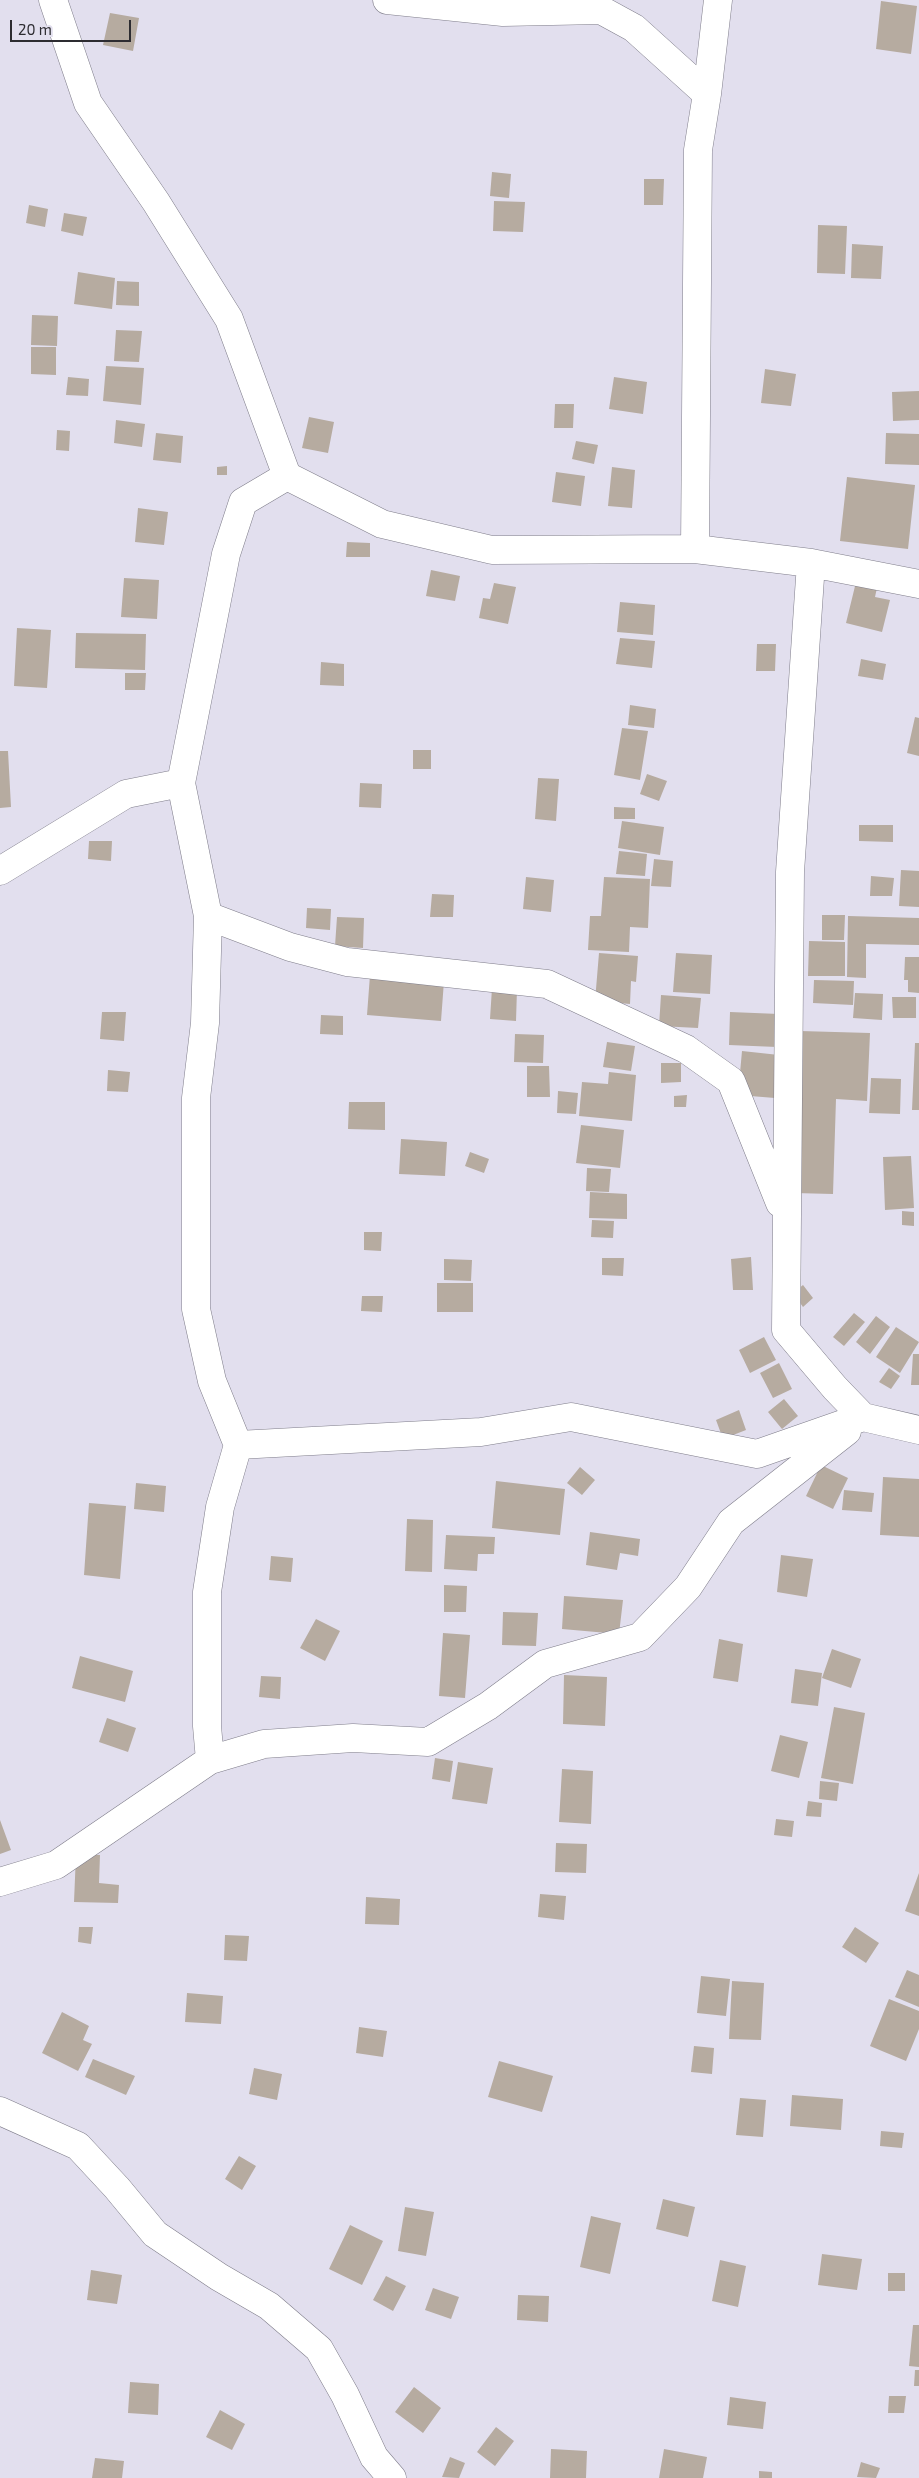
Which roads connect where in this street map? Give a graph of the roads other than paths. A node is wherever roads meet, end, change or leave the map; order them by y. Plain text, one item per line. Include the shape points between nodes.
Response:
1 (53, 0) edge
2 (388, 0) edge
3 (718, 0) edge
4 (707, 94) junction
5 (287, 476) junction
6 (695, 548) junction
7 (811, 563) junction
8 (919, 584) edge
9 (181, 783) junction
10 (0, 871) edge
11 (208, 916) junction
12 (785, 1216) junction
13 (863, 1417) junction
14 (919, 1430) edge
15 (238, 1445) junction
16 (210, 1760) junction
17 (0, 1882) edge
18 (0, 2111) edge
19 (370, 2468) edge
20 (392, 2478) edge

1 - 5 street via 88,103 230,319
2 - 4 street via 504,12 601,10 634,28
3 - 4 street
4 - 6 street via 698,150
5 - 6 street via 382,524 492,550
5 - 9 street via 243,502 226,554
6 - 7 street
7 - 8 street
7 - 12 street via 790,872
9 - 10 street via 126,794
9 - 11 street
11 - 12 street via 290,947 347,962 547,984 686,1050 731,1081
11 - 15 street via 205,1022 196,1098 196,1309 212,1381
12 - 13 street via 786,1330
13 - 14 street
13 - 15 street via 757,1454 571,1417 481,1432
13 - 16 street via 732,1522 688,1587 640,1637 545,1664 488,1706 428,1742 352,1738 264,1744
15 - 16 street via 220,1508 207,1592 206,1726
16 - 17 street via 56,1865
18 - 19 street via 78,2146 155,2234 269,2306 319,2349 345,2395
19 - 20 street

